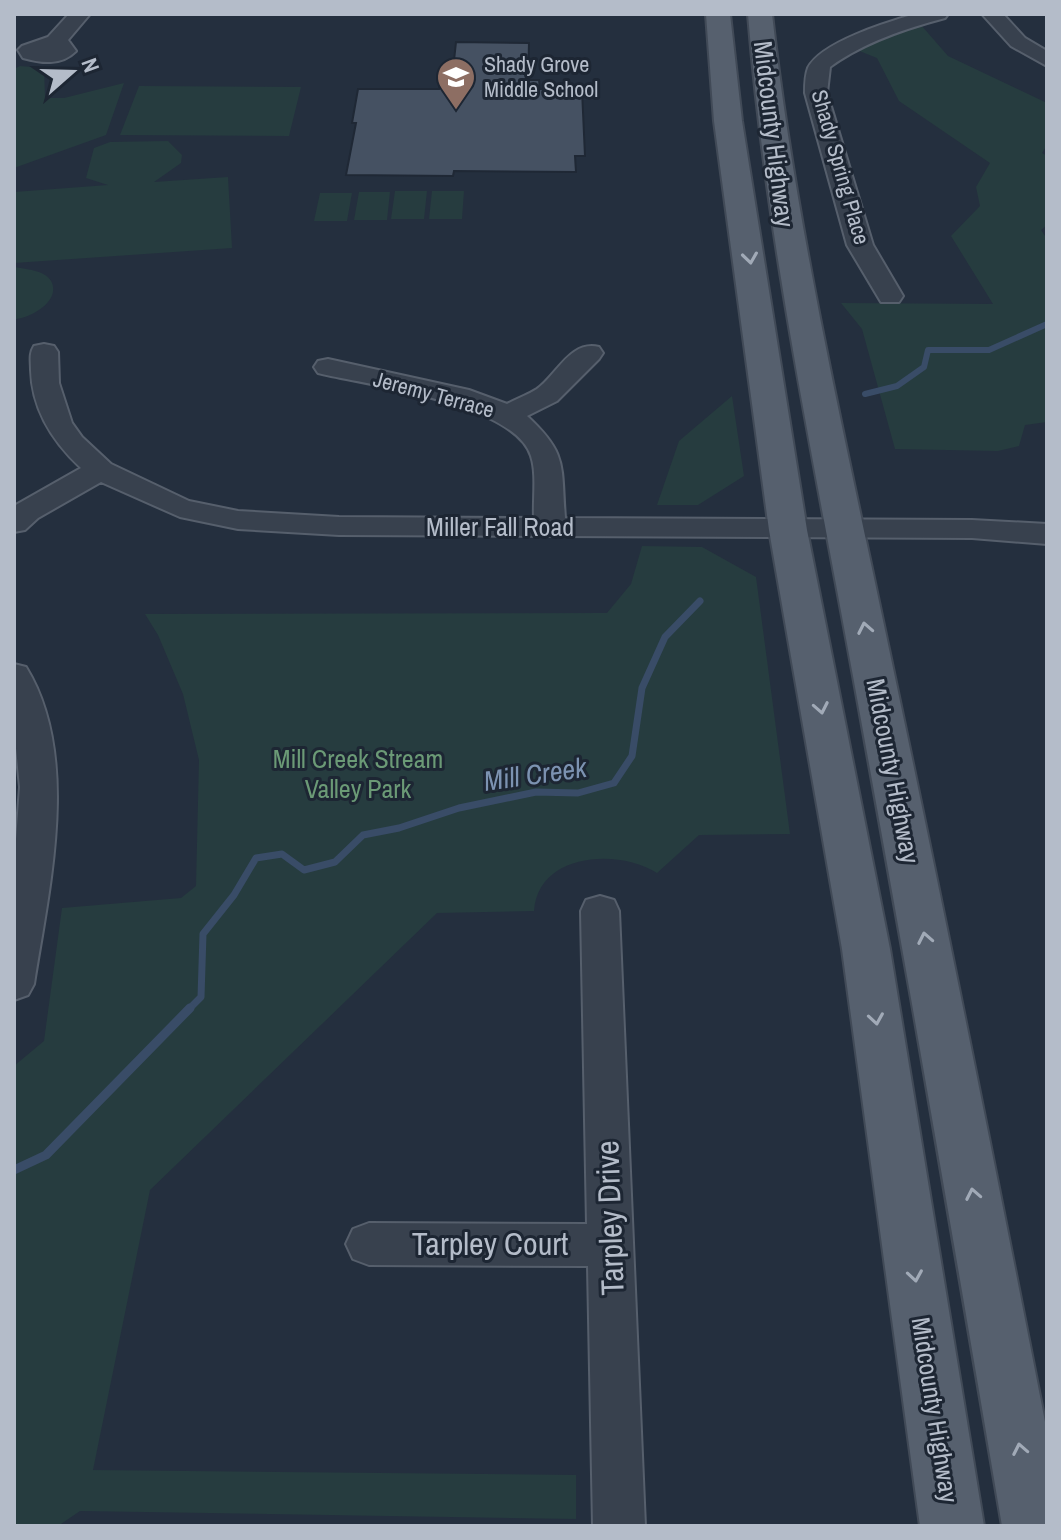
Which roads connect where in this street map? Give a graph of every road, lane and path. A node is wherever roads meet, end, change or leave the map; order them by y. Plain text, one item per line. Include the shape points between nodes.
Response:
1 (80, 14) edge
2 (760, 14) edge
3 (938, 14) edge
4 (992, 14) edge
5 (718, 23) edge
6 (54, 43) dead end
7 (1047, 60) edge
8 (787, 237) junction
9 (890, 296) dead end
10 (44, 352) dead end
11 (589, 353) dead end
12 (328, 367) dead end
13 (508, 414) junction
14 (100, 470) junction
15 (14, 523) edge
16 (550, 528) junction
17 (845, 528) junction
18 (788, 530) junction
19 (1047, 534) edge
20 (14, 675) edge
21 (600, 911) dead end
22 (14, 984) edge
23 (369, 1244) dead end
24 (611, 1245) junction
25 (619, 1526) edge
26 (952, 1526) edge
27 (1034, 1526) edge

1 - 6 street
2 - 8 main road, Midcounty Highway
3 - 9 street, Shady Spring Place via 854,45 823,62 816,75 816,93 860,245
4 - 7 street via 1018,42
5 - 8 main road via 739,42 746,101 773,222
5 -> 18 main road, Midcounty Highway
8 - 17 main road, Midcounty Highway
10 - 14 street, Miller Fall Road via 45,383 58,423
11 - 13 street via 547,395
12 - 13 street, Jeremy Terrace via 459,396
13 - 16 street, Jeremy Terrace via 546,456
14 - 15 street
14 - 16 street, Miller Fall Road via 180,508 238,520
16 - 18 street, Miller Fall Road
17 - 18 street, Miller Fall Road
17 - 19 street, Miller Fall Road
27 -> 17 main road, Midcounty Highway
18 -> 26 main road, Midcounty Highway via 866,949
20 - 22 street via 24,695 40,769
21 - 24 street, Tarpley Drive
23 - 24 street, Tarpley Court
24 - 25 street, Tarpley Drive

